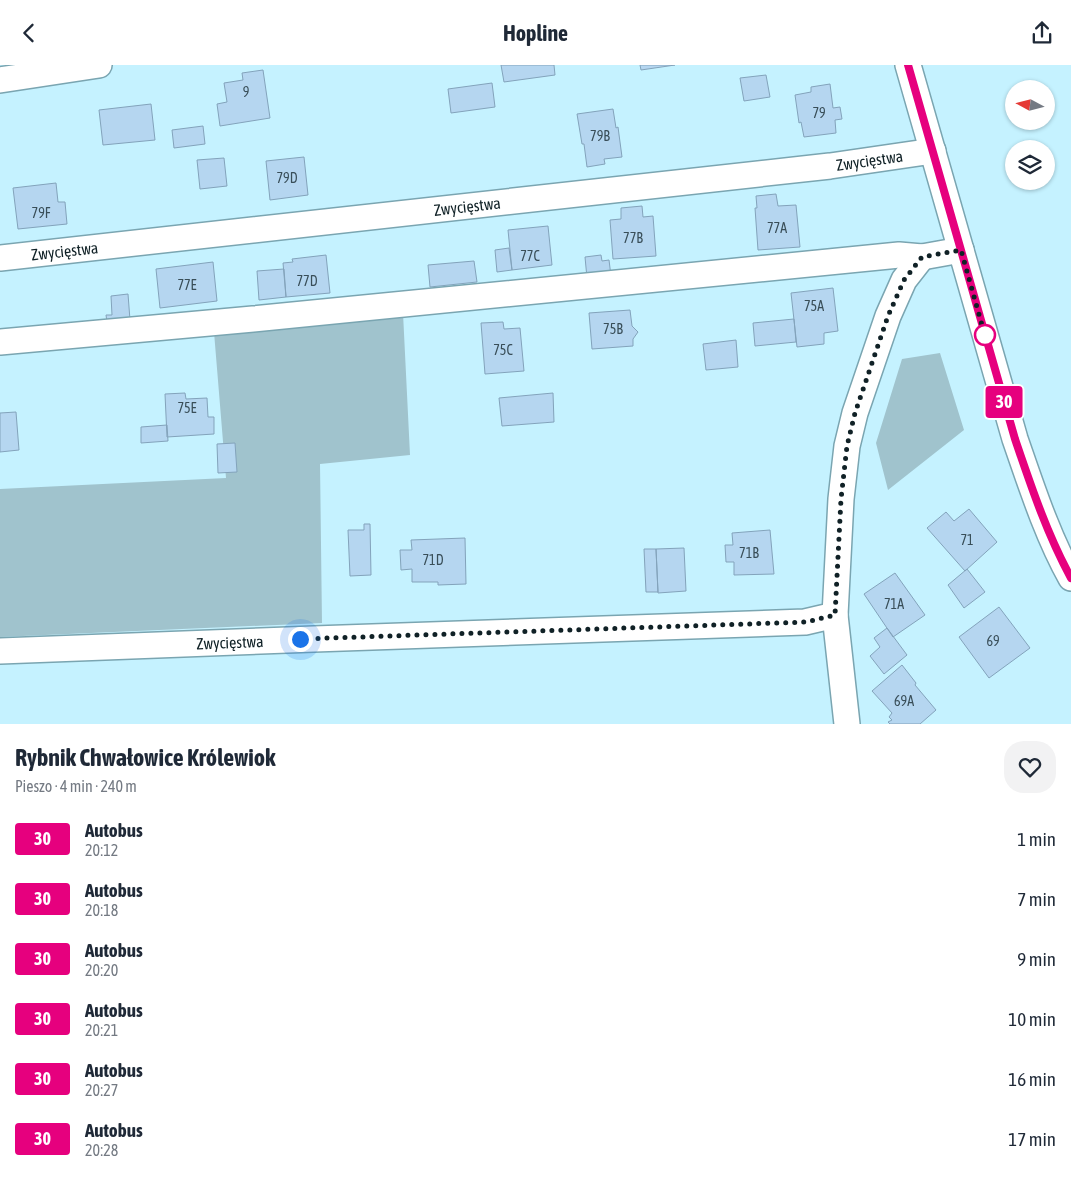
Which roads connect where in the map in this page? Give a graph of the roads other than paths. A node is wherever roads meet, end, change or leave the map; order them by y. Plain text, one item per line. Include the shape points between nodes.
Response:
1 (99, 65) edge
2 (908, 65) edge
3 (0, 80) edge
4 (933, 151) junction
5 (961, 250) junction
6 (922, 257) junction
7 (0, 258) edge
8 (0, 342) edge
9 (1071, 578) edge
10 (835, 615) junction
11 (0, 651) edge
12 (847, 724) edge

1 - 3 street
2 - 4 street
4 - 5 street
4 - 7 street, Zwycięstwa via 830,166
5 - 6 street
5 - 9 street via 1027,475
6 - 8 street via 899,255
6 - 10 street via 904,280 888,316 855,413 847,446 841,499
10 - 11 street, Zwycięstwa via 806,622
10 - 12 street

